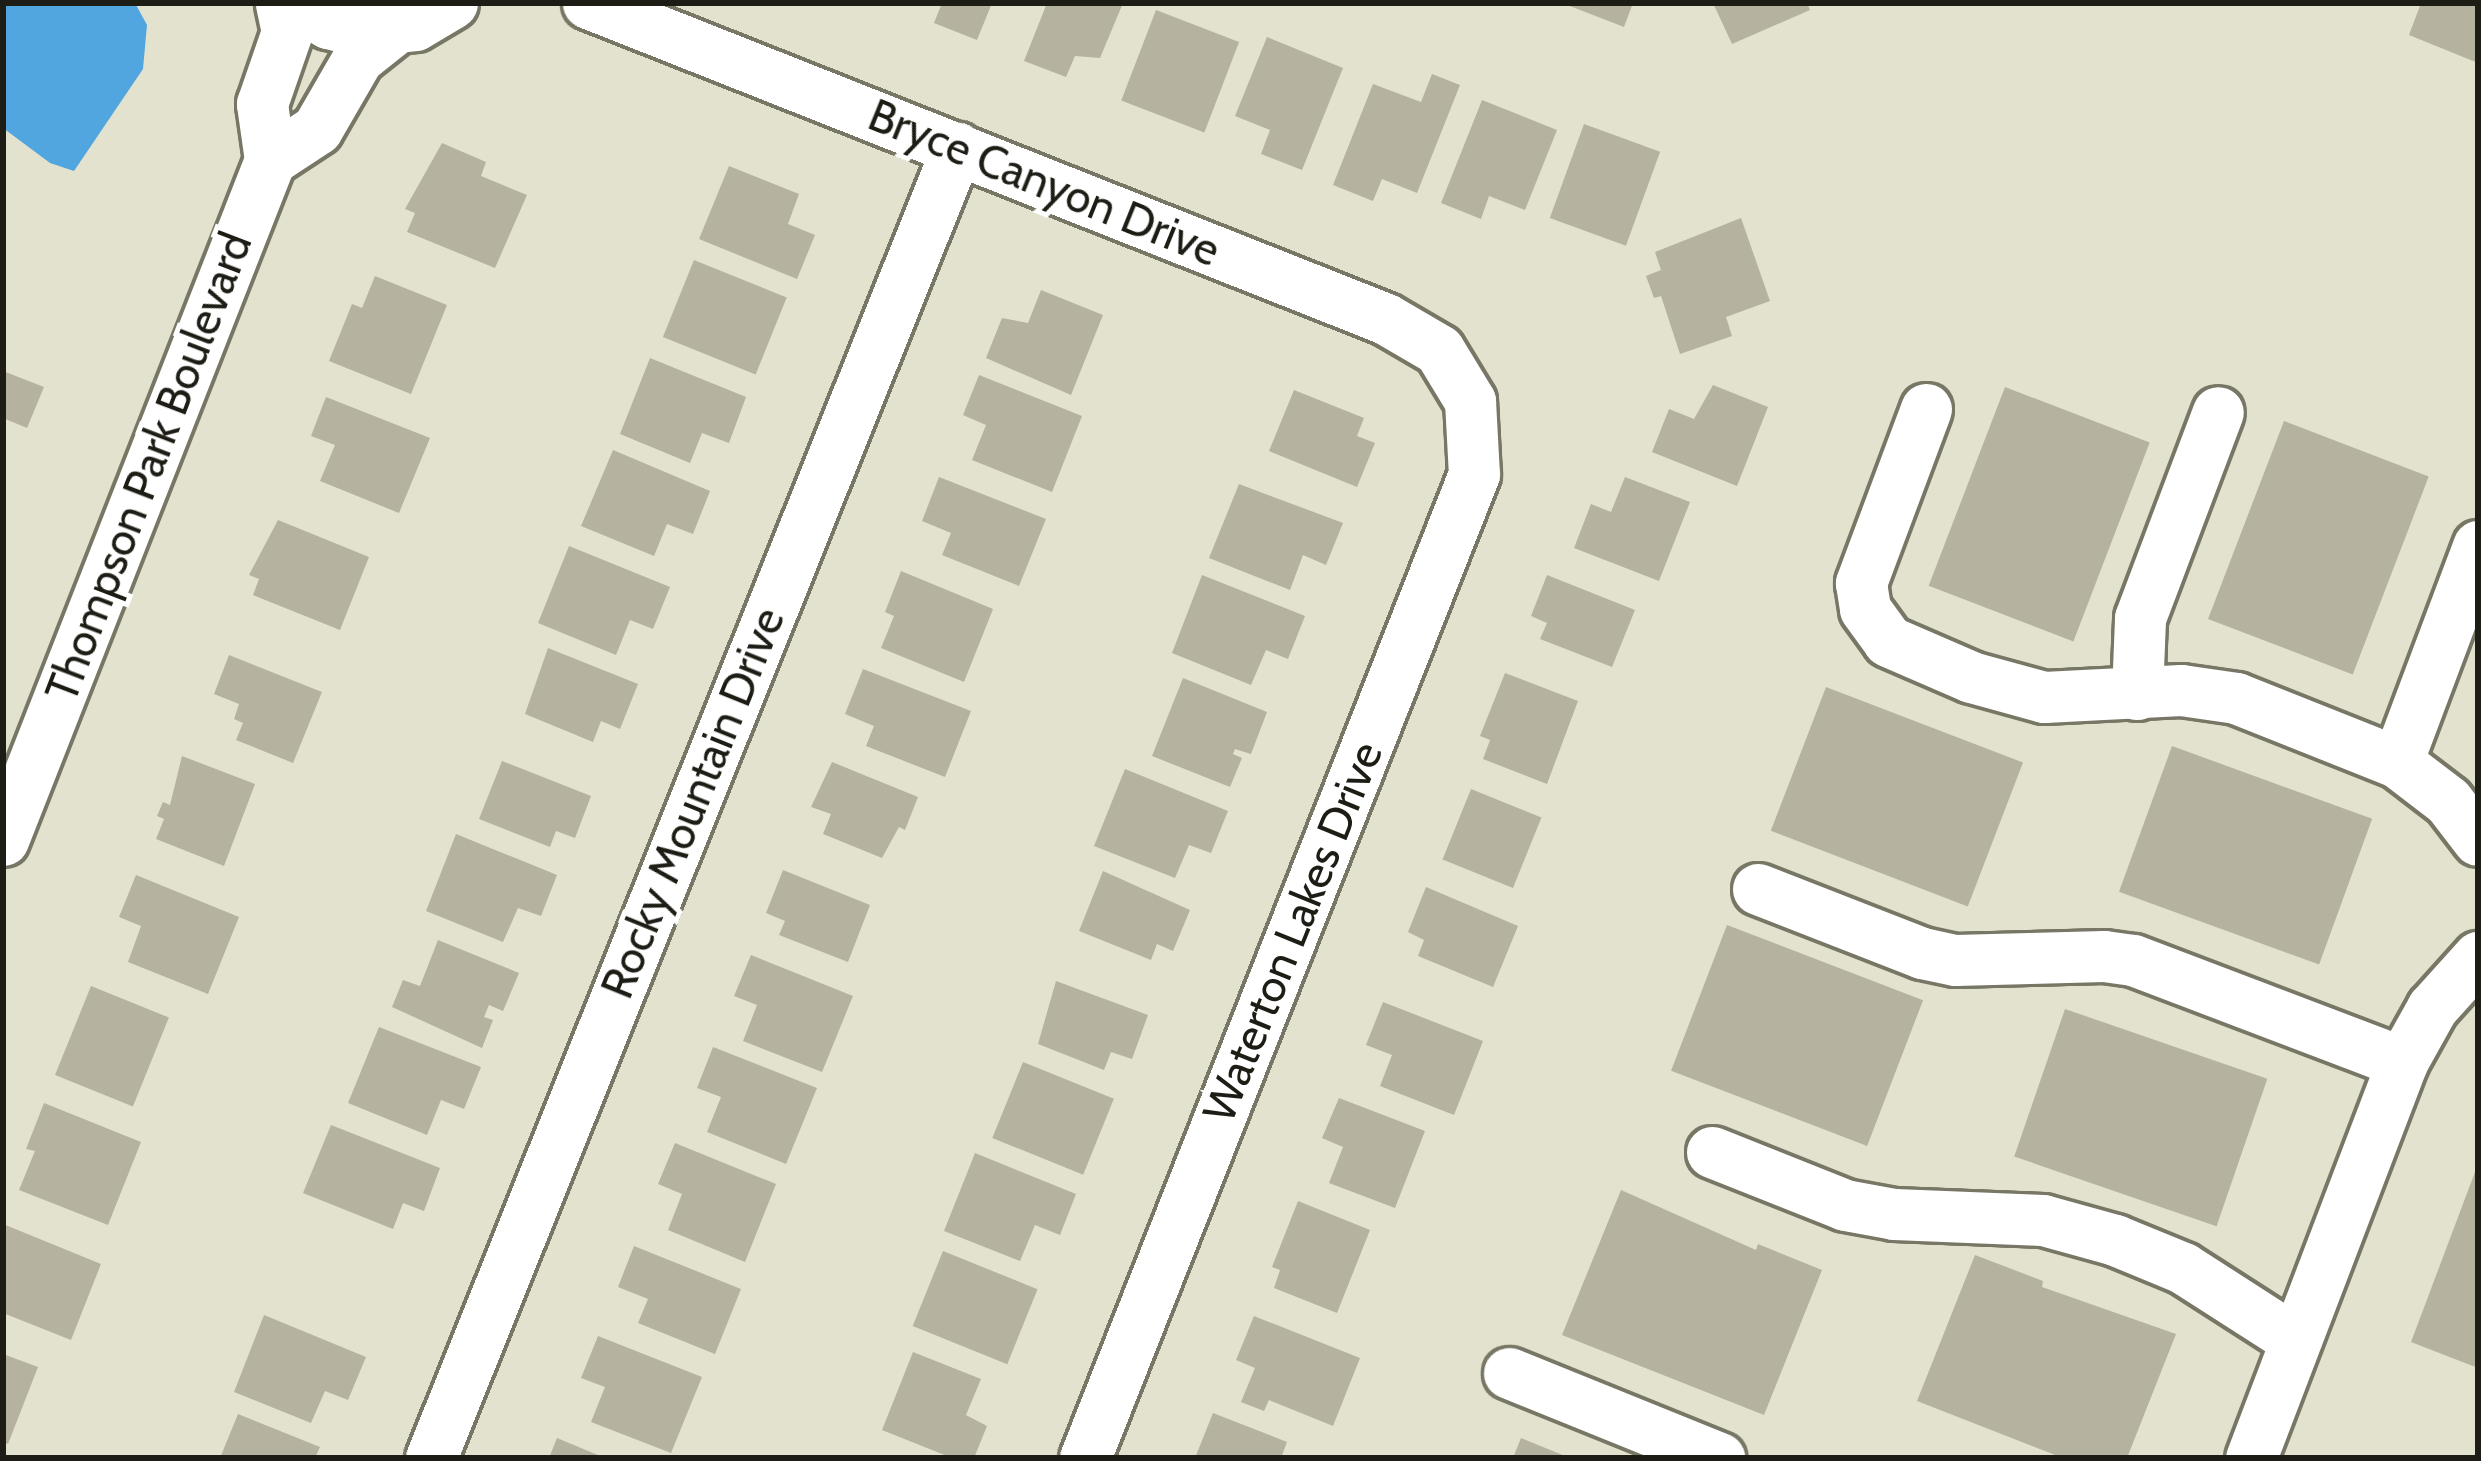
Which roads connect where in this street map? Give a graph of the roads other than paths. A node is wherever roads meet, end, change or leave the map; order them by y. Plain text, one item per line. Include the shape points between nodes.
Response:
1 (281, 3) edge
2 (297, 3) edge
3 (452, 3) edge
4 (588, 3) edge
5 (392, 31) junction
6 (957, 148) junction
7 (269, 160) junction
8 (1471, 400) joint
9 (1926, 409) dead end
10 (2218, 412) dead end
11 (2478, 547) edge
12 (2137, 694) junction
13 (2397, 762) junction
14 (3, 840) edge
15 (2478, 840) edge
16 (1758, 889) dead end
17 (2478, 957) edge
18 (2402, 1062) junction
19 (1712, 1152) dead end
20 (2295, 1340) junction
21 (1509, 1373) dead end
22 (431, 1458) edge
23 (1085, 1458) edge
24 (1719, 1458) edge
25 (2251, 1458) edge

1 - 7 street, Thompson Park Boulevard via 287,32 262,104
2 - 5 street via 328,23
3 - 5 street
4 - 6 street, Bryce Canyon Drive
5 - 7 street via 358,58 317,129
6 - 8 street, Bryce Canyon Drive via 1418,333
6 - 22 street, Rocky Mountain Drive
7 - 14 street, Thompson Park Boulevard
8 - 23 street, Waterton Lakes Drive via 1474,474
9 - 12 street via 1862,583 1878,632 1909,653 2018,692
10 - 12 street via 2140,618
11 - 13 street
12 - 13 street via 2236,698
13 - 15 street via 2448,801
16 - 18 street via 1955,960 2133,960
17 - 18 street via 2432,1008
18 - 20 street
19 - 20 street via 1845,1204 1894,1214 2043,1220 2115,1240 2183,1268
20 - 25 street
21 - 24 street

